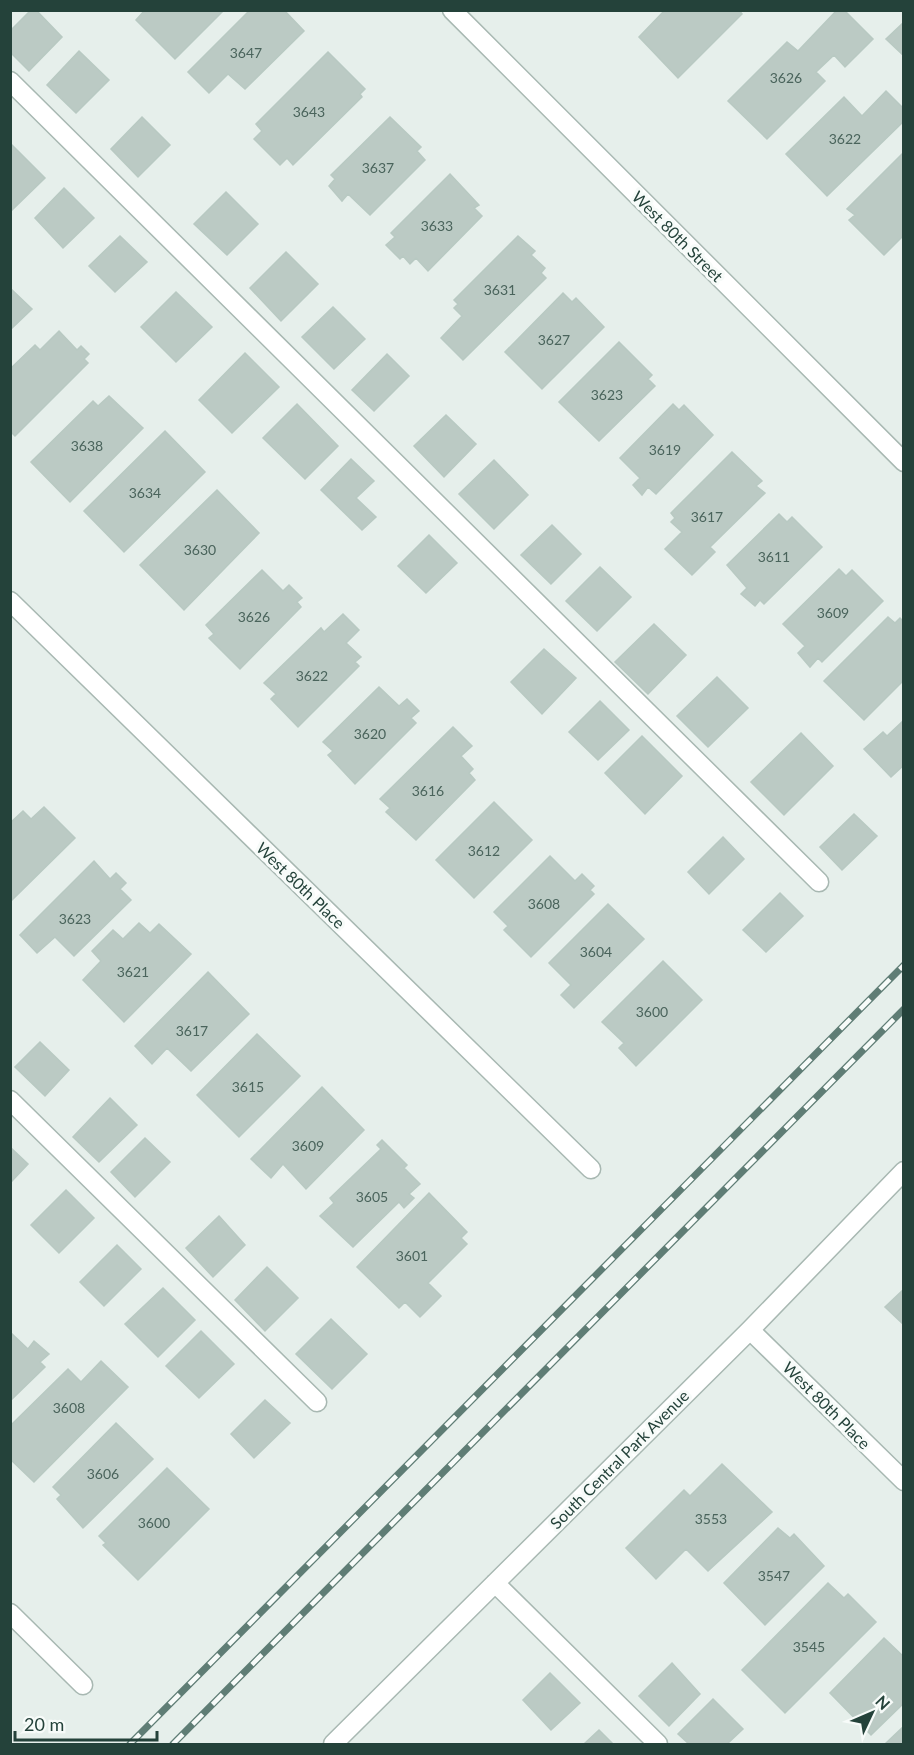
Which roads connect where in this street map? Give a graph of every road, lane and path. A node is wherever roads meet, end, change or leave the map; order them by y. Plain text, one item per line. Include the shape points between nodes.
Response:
1 (452, 10) edge
2 (10, 81) edge
3 (903, 462) edge
4 (10, 601) edge
5 (819, 882) dead end
6 (10, 1100) edge
7 (591, 1169) dead end
8 (903, 1172) edge
9 (750, 1330) junction
10 (317, 1402) dead end
11 (903, 1481) edge
12 (495, 1583) junction
13 (10, 1613) edge
14 (83, 1684) dead end
15 (333, 1744) edge
16 (658, 1744) edge

1 - 3 street, West 80th Street
2 - 5 street
4 - 7 street, West 80th Place
6 - 10 street
8 - 9 street, South Central Park Avenue
9 - 11 street, West 80th Place
9 - 12 street, South Central Park Avenue
12 - 15 street, South Central Park Avenue
12 - 16 street
13 - 14 street

